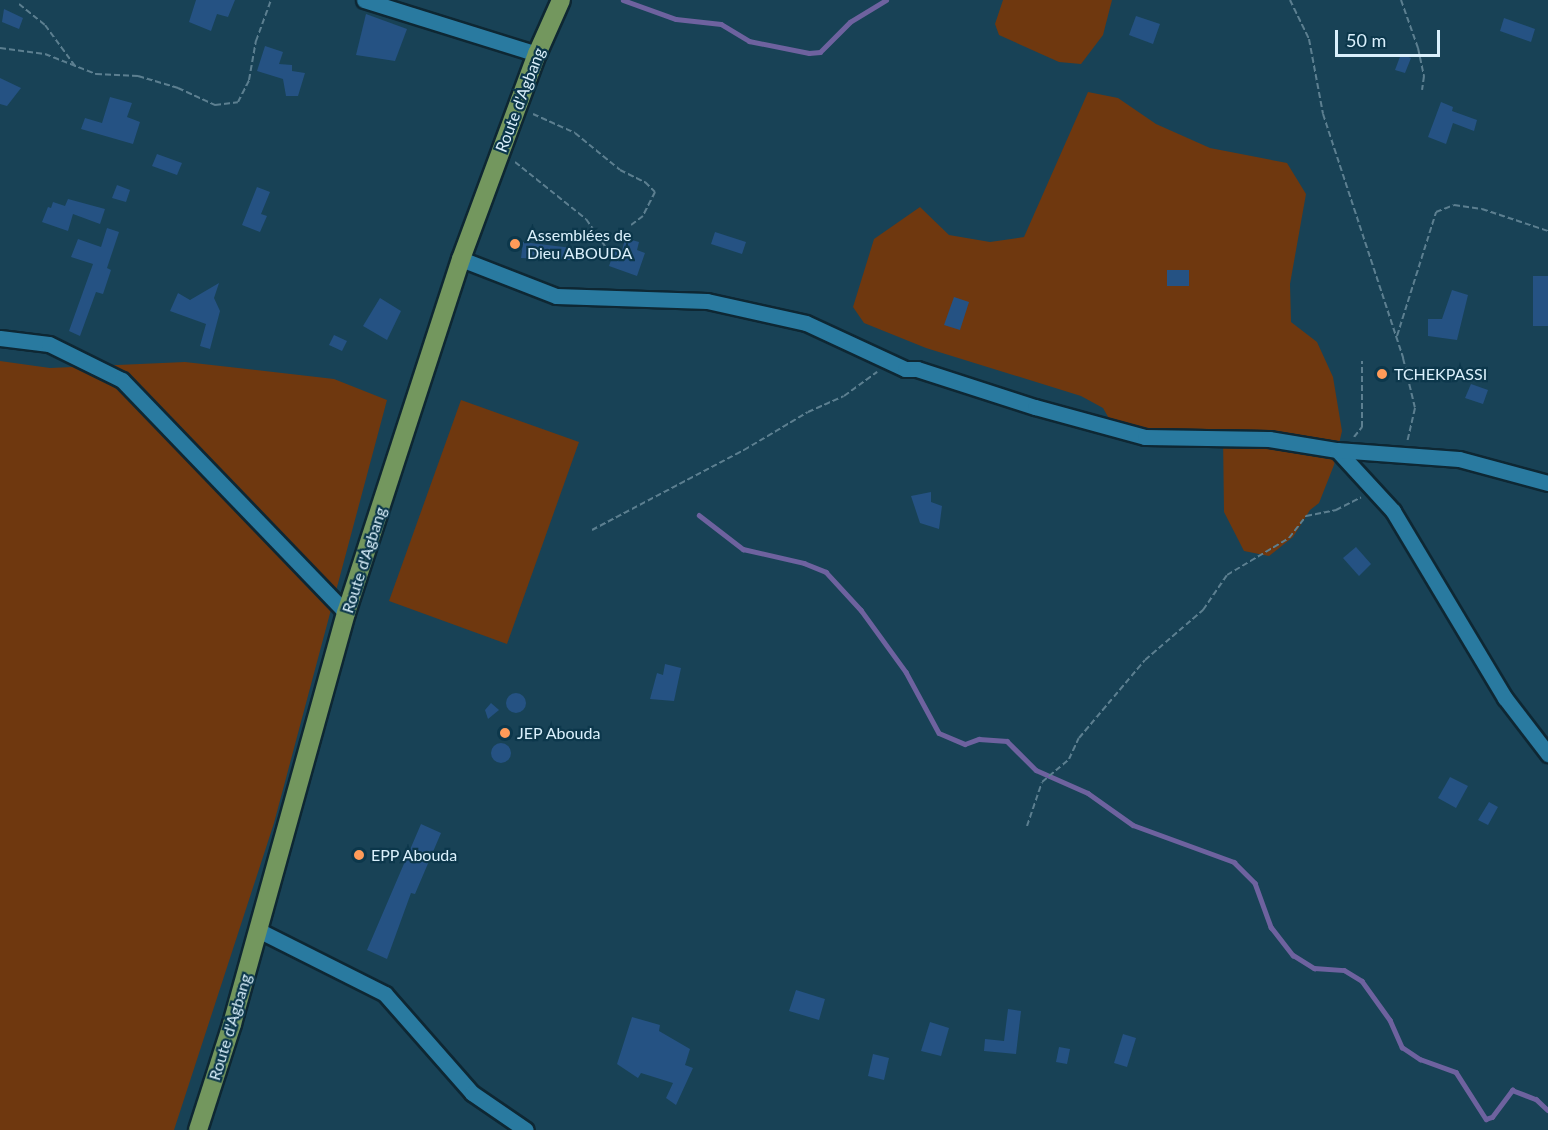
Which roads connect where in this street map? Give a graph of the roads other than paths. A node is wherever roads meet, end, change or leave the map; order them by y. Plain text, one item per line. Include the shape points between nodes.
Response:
1 (364, 0) edge
2 (561, 0) edge
3 (537, 54) junction
4 (461, 259) junction
5 (0, 338) edge
6 (1341, 450) junction
7 (1548, 483) edge
8 (346, 613) junction
9 (1548, 754) edge
10 (258, 930) junction
11 (198, 1130) edge
12 (526, 1130) edge

1 - 3 street
2 - 3 main road, Route d'Agbang
3 - 4 main road, Route d'Agbang
4 - 6 street via 556,296 707,301 806,323 889,363 1145,437 1269,439
4 - 8 main road, Route d'Agbang
5 - 8 street via 49,344 122,380
6 - 7 street via 1459,459
6 - 9 street via 1394,511 1505,698
8 - 10 main road, Route d'Agbang
10 - 11 main road, Route d'Agbang
10 - 12 street via 384,994 472,1093

